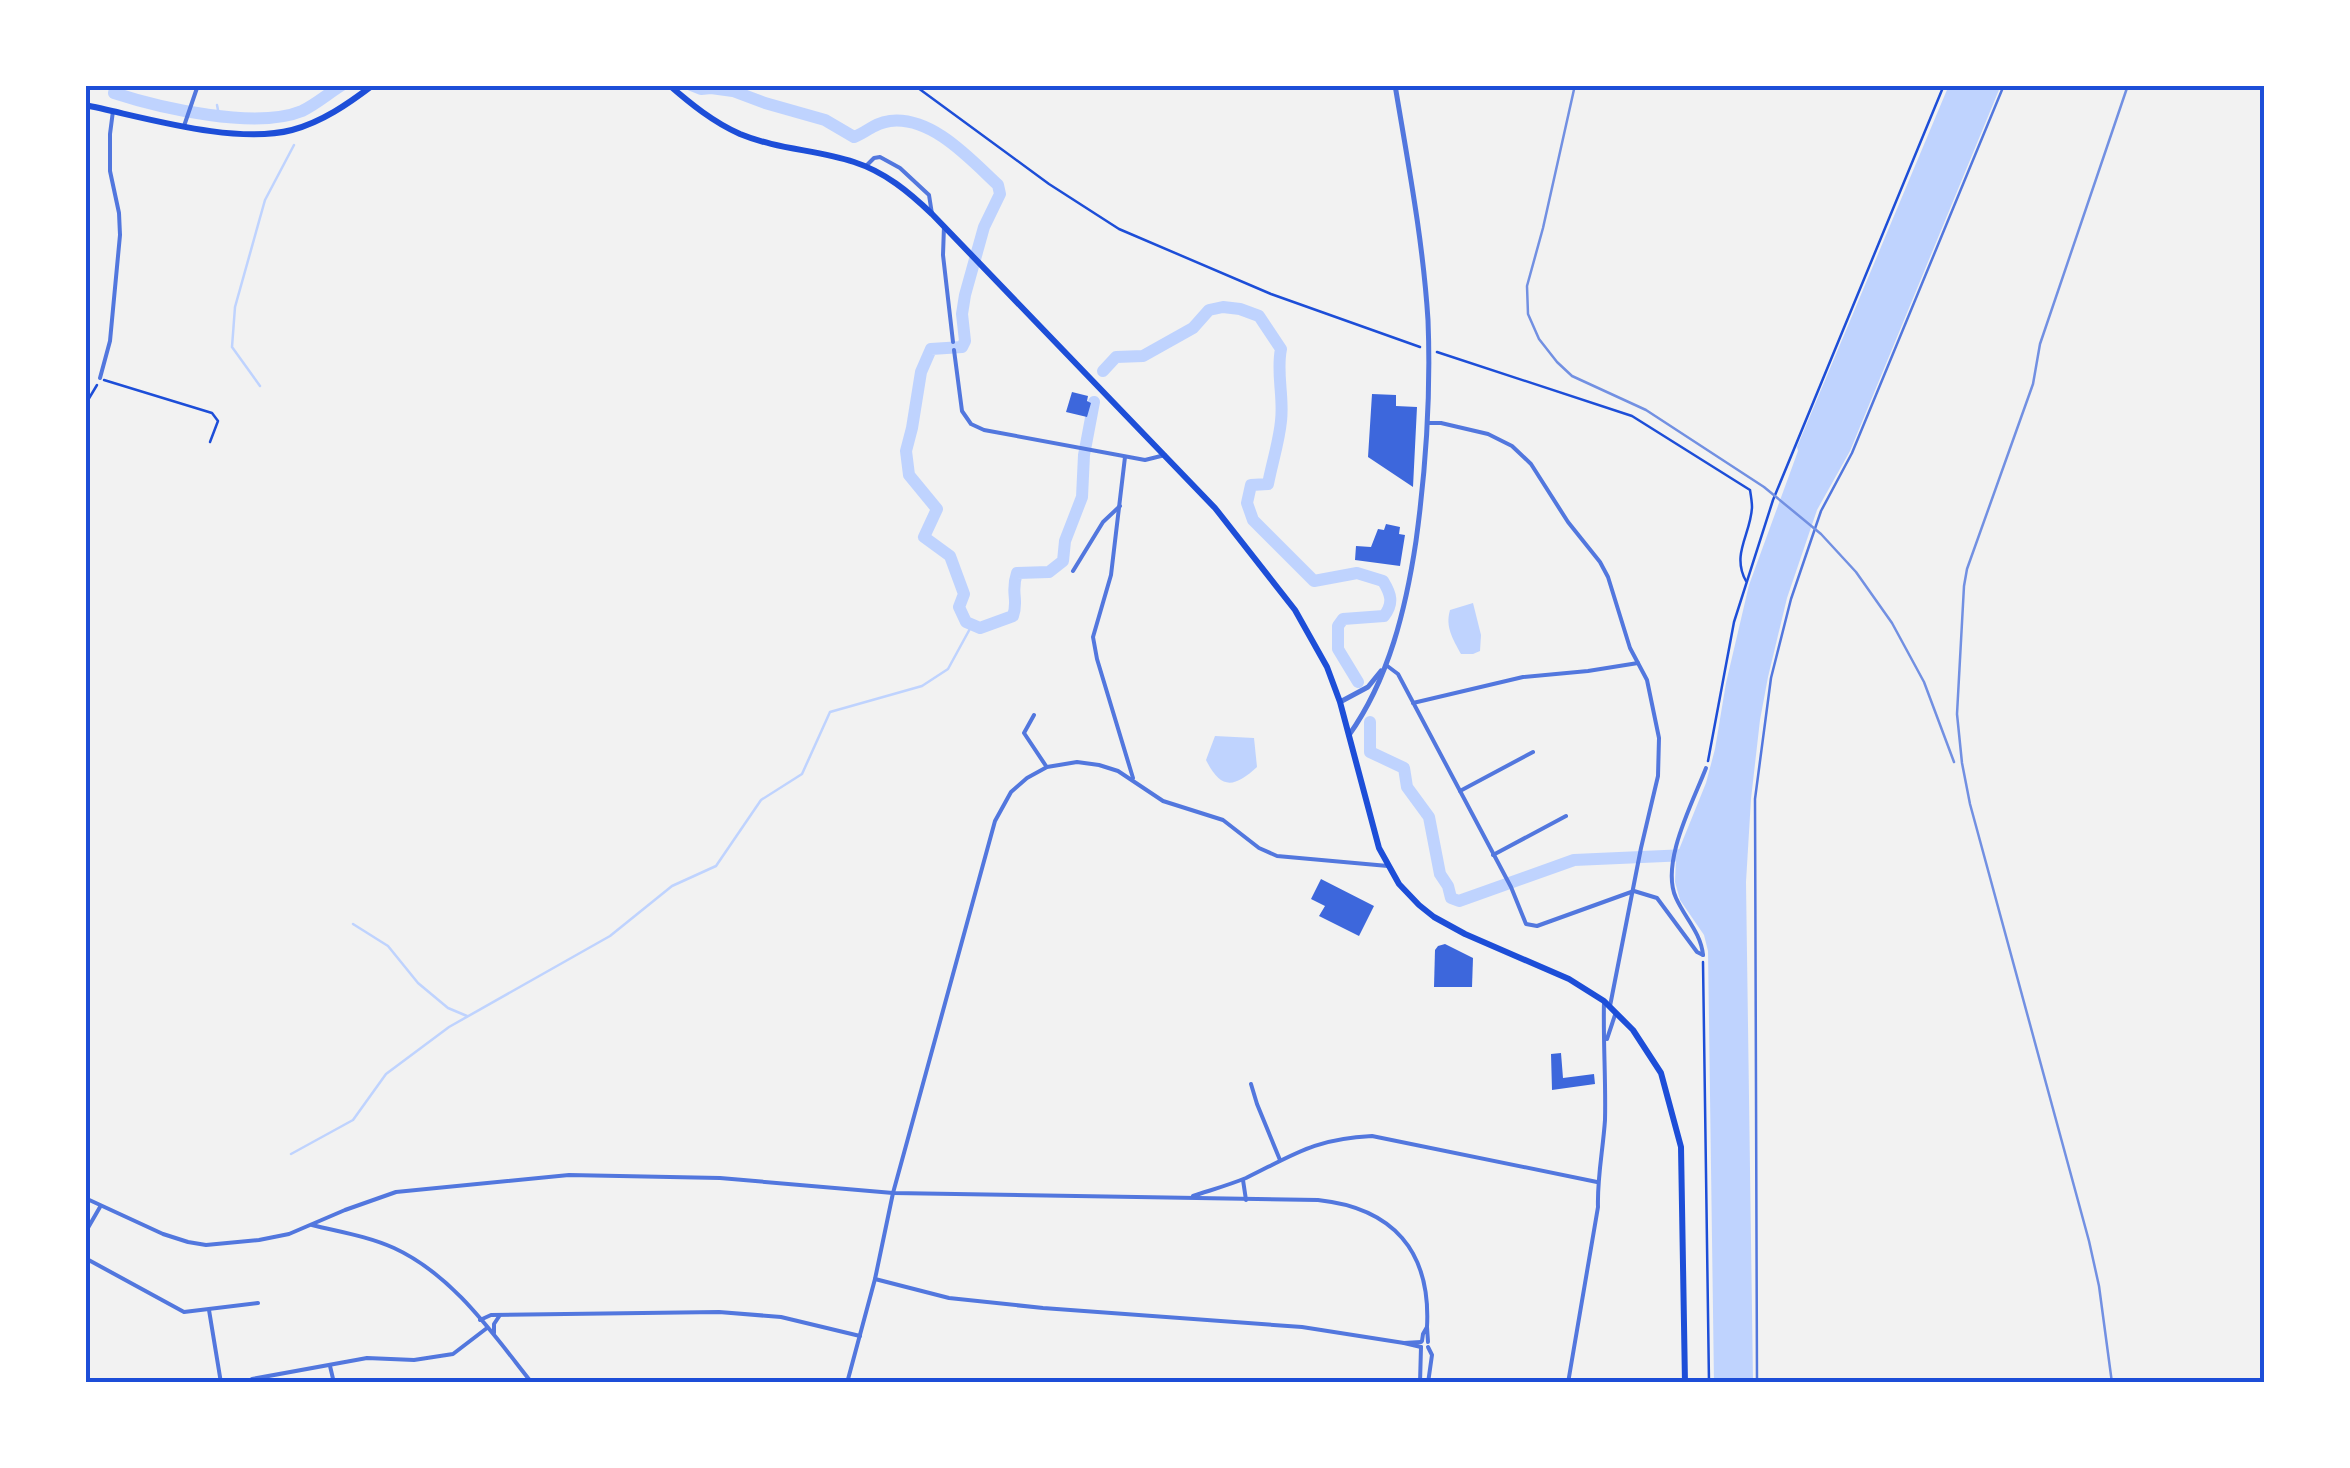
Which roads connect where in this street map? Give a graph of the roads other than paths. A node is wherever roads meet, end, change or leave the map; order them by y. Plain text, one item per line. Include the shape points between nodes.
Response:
1 (198, 85) edge
2 (373, 85) edge
3 (669, 85) edge
4 (1395, 85) edge
5 (2004, 85) edge
6 (85, 106) edge
7 (113, 111) junction
8 (184, 126) junction
9 (866, 166) junction
10 (932, 214) junction
11 (944, 226) junction
12 (953, 342) dead end
13 (954, 350) dead end
14 (100, 378) road end
15 (1428, 423) junction
16 (1166, 455) junction
17 (1126, 457) junction
18 (1120, 506) junction
19 (1073, 572) dead end
20 (1638, 663) junction
21 (1386, 665) junction
22 (1340, 702) junction
23 (1413, 703) junction
24 (1034, 715) dead end
25 (1348, 735) junction
26 (1533, 752) dead end
27 (1047, 767) junction
28 (1706, 768) road end
29 (1134, 780) junction
30 (1460, 791) junction
31 (1566, 816) dead end
32 (1493, 855) junction
33 (1388, 866) junction
34 (1634, 890) junction
35 (1610, 1006) junction
36 (1606, 1043) junction
37 (1251, 1084) dead end
38 (1280, 1160) junction
39 (1243, 1179) junction
40 (1597, 1182) junction
41 (893, 1194) junction
42 (85, 1198) edge
43 (1187, 1198) junction
44 (1246, 1200) junction
45 (101, 1206) junction
46 (312, 1225) junction
47 (85, 1233) edge
48 (85, 1258) edge
49 (876, 1278) junction
50 (258, 1303) dead end
51 (209, 1310) junction
52 (500, 1315) junction
53 (480, 1320) junction
54 (487, 1328) junction
55 (494, 1336) junction
56 (860, 1336) junction
57 (1424, 1345) junction
58 (330, 1366) junction
59 (256, 1380) edge
60 (221, 1383) edge
61 (248, 1383) edge
62 (334, 1383) edge
63 (532, 1383) edge
64 (846, 1383) edge
65 (1420, 1383) edge
66 (1428, 1383) edge
67 (1568, 1383) edge
68 (1684, 1383) edge
69 (1757, 1383) edge

1 - 8 street
2 - 8 main road via 336,112 291,131 245,135
3 - 9 main road via 742,134
4 - 15 street via 1423,264
5 - 69 lane via 1852,452 1816,523 1771,678 1754,799
6 - 7 main road
7 - 8 main road
7 - 14 street via 110,171 120,235
9 - 10 main road
9 - 10 street via 880,157 900,168 929,195
10 - 11 main road
11 - 12 street
11 - 16 main road
13 - 17 street via 962,411 971,424
15 - 20 street via 1488,434 1531,464 1600,562
15 - 21 street via 1412,570
16 - 17 street
16 - 22 main road via 1294,610
17 - 18 street
18 - 19 street
18 - 29 street via 1111,576 1093,636
20 - 23 street via 1523,677
20 - 34 street via 1659,738 1658,776
21 - 22 street via 1368,687
21 - 23 street via 1396,670
21 - 25 street
22 - 25 main road
23 - 30 street
24 - 27 street via 1024,732
25 - 33 main road
26 - 30 street
27 - 29 street via 1098,765
27 - 41 street via 1011,792 995,821
28 - 34 street via 1673,856 1674,894 1703,955 1657,898
29 - 33 street via 1163,801 1224,820 1277,856
30 - 32 street
31 - 32 street
32 - 34 street via 1526,924 1537,926
33 - 35 main road via 1434,917 1569,979
34 - 35 street
35 - 36 street
35 - 36 street
35 - 68 main road via 1661,1072 1682,1147
36 - 40 street
37 - 38 street
38 - 39 street
38 - 40 street via 1319,1143 1372,1136
39 - 43 street
39 - 44 street
40 - 67 street
41 - 43 street
41 - 46 street via 720,1178 568,1174 396,1192
41 - 49 street
42 - 45 street
43 - 44 street
44 - 57 street via 1335,1202 1398,1233 1427,1290
45 - 46 street via 206,1245
45 - 47 street
46 - 53 street via 411,1257
48 - 51 street via 184,1312
49 - 56 street
49 - 57 street via 949,1298 1302,1327
50 - 51 street
51 - 60 street
52 - 53 street
52 - 55 street
52 - 56 street via 736,1314
53 - 54 street
54 - 55 street
54 - 58 street via 453,1354
55 - 63 street
56 - 64 street
57 - 65 street
57 - 66 street via 1432,1355
58 - 59 street
58 - 62 street
59 - 61 street

